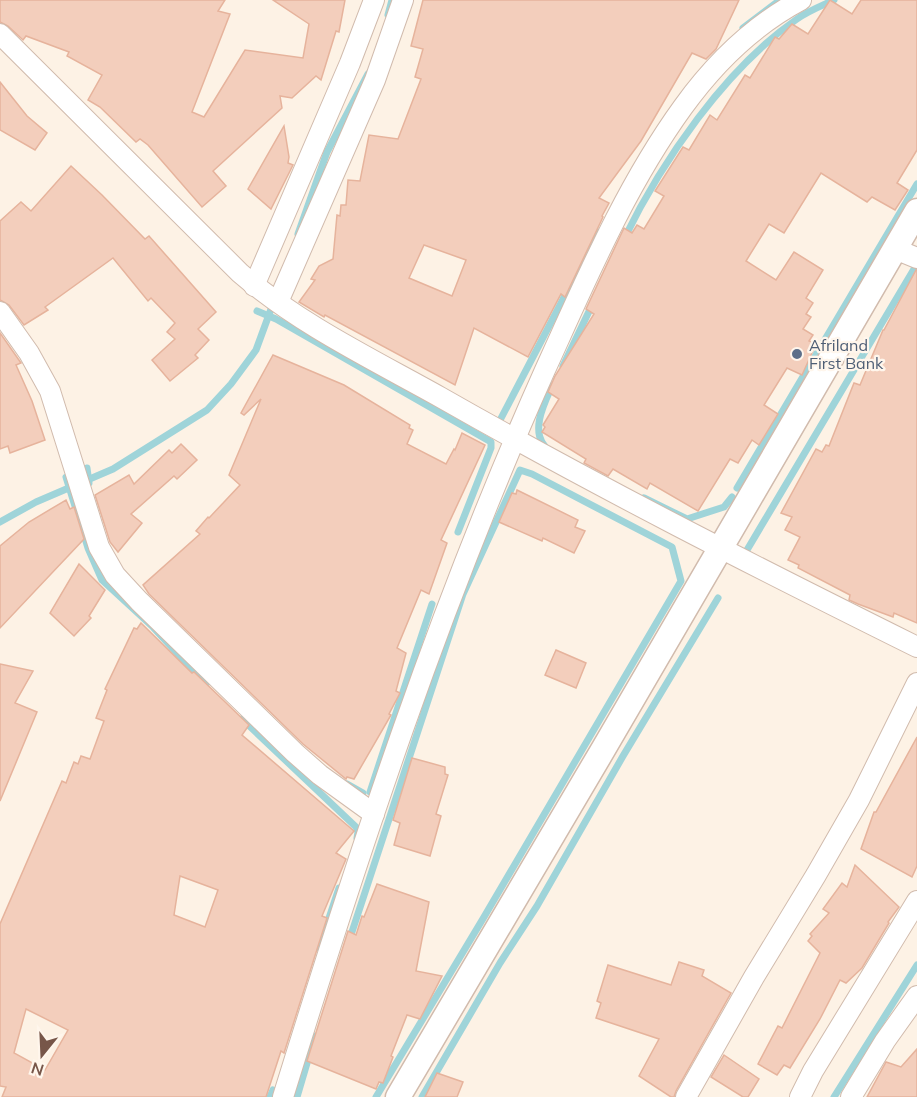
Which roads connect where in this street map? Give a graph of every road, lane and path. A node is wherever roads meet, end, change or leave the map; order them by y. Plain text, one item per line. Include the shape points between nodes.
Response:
1 (374, 0) edge
2 (403, 0) edge
3 (801, 0) edge
4 (0, 34) edge
5 (917, 211) edge
6 (906, 254) edge
7 (254, 286) junction
8 (278, 302) junction
9 (0, 312) edge
10 (514, 439) junction
11 (720, 549) junction
12 (917, 647) edge
13 (917, 683) edge
14 (374, 814) junction
15 (917, 901) edge
16 (917, 996) edge
17 (283, 1097) edge
18 (398, 1097) edge
19 (686, 1097) edge
20 (800, 1097) edge
21 (851, 1097) edge

1 - 7 street
2 - 8 street via 375,80
3 - 10 street via 756,27 720,62 684,105 647,160 592,265
4 - 7 street
5 - 6 street
6 - 11 street
7 - 8 street
8 - 10 street
9 - 14 street via 50,392 99,547 116,575 295,753
10 - 11 street
10 - 14 street via 450,601
11 - 12 street
11 - 18 street
13 - 19 street via 859,800
14 - 17 street
15 - 20 street
16 - 21 street

